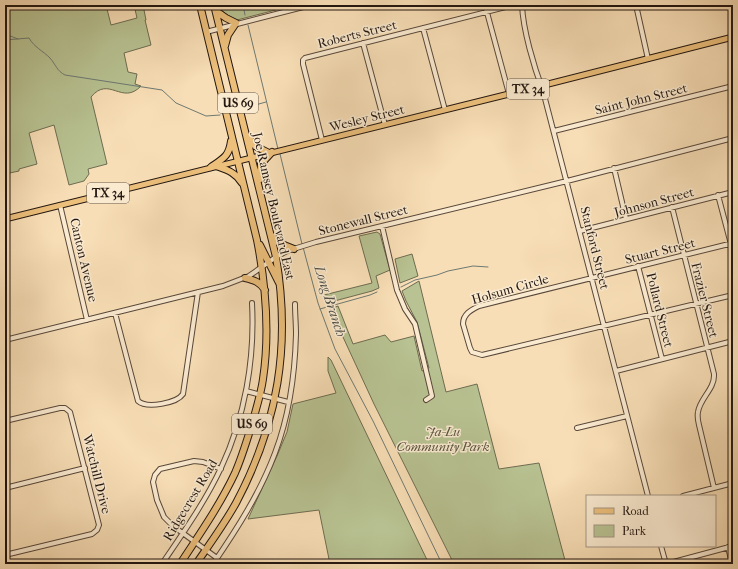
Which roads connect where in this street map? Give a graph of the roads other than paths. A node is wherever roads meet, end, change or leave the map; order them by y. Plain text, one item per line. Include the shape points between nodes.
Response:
1 (200, 5) edge
2 (310, 5) edge
3 (486, 5) edge
4 (514, 5) edge
5 (522, 5) edge
6 (636, 5) edge
7 (732, 5) edge
8 (215, 8) edge
9 (733, 9) edge
10 (487, 12) junction
11 (239, 23) junction
12 (220, 28) junction
13 (423, 28) junction
14 (206, 32) junction
15 (733, 37) edge
16 (364, 43) junction
17 (225, 48) junction
18 (648, 59) junction
19 (541, 86) junction
20 (733, 86) edge
21 (509, 94) junction
22 (445, 110) junction
23 (385, 125) junction
24 (554, 131) junction
25 (246, 135) junction
26 (232, 137) junction
27 (733, 138) edge
28 (322, 140) junction
29 (271, 153) junction
30 (252, 157) junction
31 (238, 161) junction
32 (214, 167) junction
33 (614, 168) junction
34 (567, 181) junction
35 (259, 187) junction
36 (245, 188) junction
37 (733, 192) edge
38 (718, 195) junction
39 (60, 205) junction
40 (672, 208) junction
41 (5, 218) edge
42 (626, 219) junction
43 (382, 226) junction
44 (580, 231) junction
45 (271, 236) junction
46 (257, 240) junction
47 (732, 243) edge
48 (296, 248) junction
49 (733, 252) edge
50 (684, 255) junction
51 (276, 257) junction
52 (269, 262) junction
53 (638, 266) junction
54 (263, 267) junction
55 (245, 278) junction
56 (592, 278) junction
57 (281, 288) junction
58 (265, 291) junction
59 (198, 292) junction
60 (733, 294) edge
61 (252, 303) dead end
62 (696, 303) junction
63 (295, 304) dead end
64 (115, 313) junction
65 (650, 315) junction
66 (87, 320) junction
67 (604, 326) junction
68 (5, 340) edge
69 (733, 341) edge
70 (707, 347) junction
71 (662, 359) junction
72 (616, 371) junction
73 (246, 391) junction
74 (260, 394) junction
75 (276, 398) junction
76 (426, 400) dead end
77 (288, 402) junction
78 (628, 416) junction
79 (5, 421) edge
80 (577, 428) dead end
81 (85, 468) junction
82 (221, 469) junction
83 (733, 483) edge
84 (5, 488) edge
85 (714, 488) junction
86 (648, 495) edge
87 (687, 495) edge
88 (183, 533) junction
89 (195, 542) junction
90 (733, 546) edge
91 (661, 547) edge
92 (728, 547) junction
93 (206, 550) junction
94 (5, 555) edge
95 (217, 558) junction
96 (162, 564) edge
97 (180, 564) edge
98 (196, 564) edge
99 (213, 564) edge
100 (666, 564) edge
101 (732, 564) edge

1 - 14 highway, Joe Ramsey Boulevard East / US 69
2 - 11 street
3 - 10 street
4 - 10 street, Roberts Street
5 - 19 street, Stanford Street
6 - 18 street
7 - 9 street
8 - 11 highway via 222,16
8 - 12 highway, Joe Ramsey Boulevard East / US 69
10 - 13 street, Roberts Street
10 - 21 street
11 - 12 street
11 - 17 highway via 228,35
12 - 14 street
12 - 17 highway, Joe Ramsey Boulevard East / US 69
13 - 16 street, Roberts Street
13 - 22 street
14 - 26 highway, Joe Ramsey Boulevard East / US 69
15 - 18 main road, Wesley Street / TX 34
16 - 23 street
16 - 28 street, Roberts Street via 308,56 303,60
17 - 25 highway, Joe Ramsey Boulevard East / US 69
18 - 19 main road, Wesley Street / TX 34
19 - 21 main road, Wesley Street / TX 34
19 - 24 street, Stanford Street
20 - 24 street, Saint John Street
21 - 22 main road, Wesley Street / TX 34
22 - 23 main road, Wesley Street / TX 34
23 - 28 main road, Wesley Street / TX 34
24 - 34 street, Stanford Street
25 - 29 highway via 260,149
25 - 30 highway, Joe Ramsey Boulevard East / US 69
26 - 31 highway, Joe Ramsey Boulevard East / US 69
26 - 32 highway via 226,157
27 - 33 street, Stonewall Street
28 - 29 main road, Wesley Street / TX 34
29 - 30 main road, Wesley Street / TX 34
29 - 35 highway via 261,164
30 - 31 main road, Wesley Street / TX 34
30 - 35 highway, Joe Ramsey Boulevard East / US 69
31 - 32 main road, Wesley Street / TX 34
31 - 36 highway, Joe Ramsey Boulevard East / US 69
32 - 36 highway via 236,175
32 - 39 main road, Wesley Street / TX 34
33 - 34 street, Stonewall Street
33 - 42 street
34 - 43 street, Stonewall Street
34 - 44 street, Stanford Street
35 - 45 highway, Joe Ramsey Boulevard East / US 69
36 - 46 highway, Joe Ramsey Boulevard East / US 69
37 - 38 street, Johnson Street
38 - 40 street, Johnson Street
38 - 47 street
39 - 41 main road, Wesley Street / TX 34
39 - 66 street, Canton Avenue
40 - 42 street, Johnson Street
40 - 50 street, Frazier Street
42 - 44 street, Johnson Street
43 - 48 street, Stonewall Street
43 - 76 street via 397,290 413,321 420,342 432,396
44 - 56 street, Stanford Street
45 - 48 highway via 279,243
45 - 51 highway, Joe Ramsey Boulevard East / US 69
46 - 52 highway
46 - 54 highway, Joe Ramsey Boulevard East / US 69
47 - 49 street
47 - 50 street, Stuart Street
48 - 51 street, Stonewall Street
50 - 53 street, Stuart Street
50 - 62 street, Frazier Street
51 - 52 street, Stonewall Street
51 - 57 highway, Joe Ramsey Boulevard East / US 69
52 - 54 street, Stonewall Street
52 - 57 highway
53 - 56 street, Stuart Street
53 - 65 street, Pollard Street
54 - 55 street, Stonewall Street
54 - 58 highway, Joe Ramsey Boulevard East / US 69
55 - 58 highway via 258,282
55 - 59 street, Stonewall Street
56 - 67 street, Stanford Street
56 - 67 street, Holsum Circle via 479,306 468,313 463,324 472,352 482,355
57 - 75 highway, Joe Ramsey Boulevard East / US 69 via 282,342
58 - 74 highway, Joe Ramsey Boulevard East / US 69 via 266,354
59 - 64 street, Stonewall Street
59 - 64 street via 183,394 179,398 158,404 145,405 138,402
60 - 62 street
61 - 73 street, Ridgecrest Road via 253,327
62 - 65 street
62 - 70 street, Frazier Street
63 - 77 street via 296,338
64 - 66 street, Stonewall Street
65 - 67 street
65 - 71 street, Pollard Street
66 - 68 street, Stonewall Street
67 - 72 street, Stanford Street
69 - 70 street
70 - 71 street
70 - 85 street, Frazier Street via 714,379 698,416
71 - 72 street
72 - 78 street, Stanford Street
73 - 74 street
73 - 82 street, Ridgecrest Road
74 - 75 street
74 - 89 highway, Joe Ramsey Boulevard East / US 69 via 235,472
75 - 77 street
75 - 93 highway, Joe Ramsey Boulevard East / US 69 via 263,445 247,482
77 - 95 street via 269,469 247,511
78 - 80 street
78 - 86 street, Stanford Street
79 - 81 street, Watchill Drive via 63,407 70,412
81 - 84 street
81 - 94 street, Watchill Drive via 99,521 95,532
82 - 88 street, Ridgecrest Road
82 - 88 street via 194,461 160,469 155,475 153,482 162,514
83 - 85 street
85 - 87 street
88 - 89 street
88 - 96 street, Ridgecrest Road
89 - 93 street
89 - 97 highway, Joe Ramsey Boulevard East / US 69
90 - 92 street
91 - 100 street
92 - 100 street
92 - 101 street
93 - 95 street
93 - 98 highway, Joe Ramsey Boulevard East / US 69
95 - 99 street

